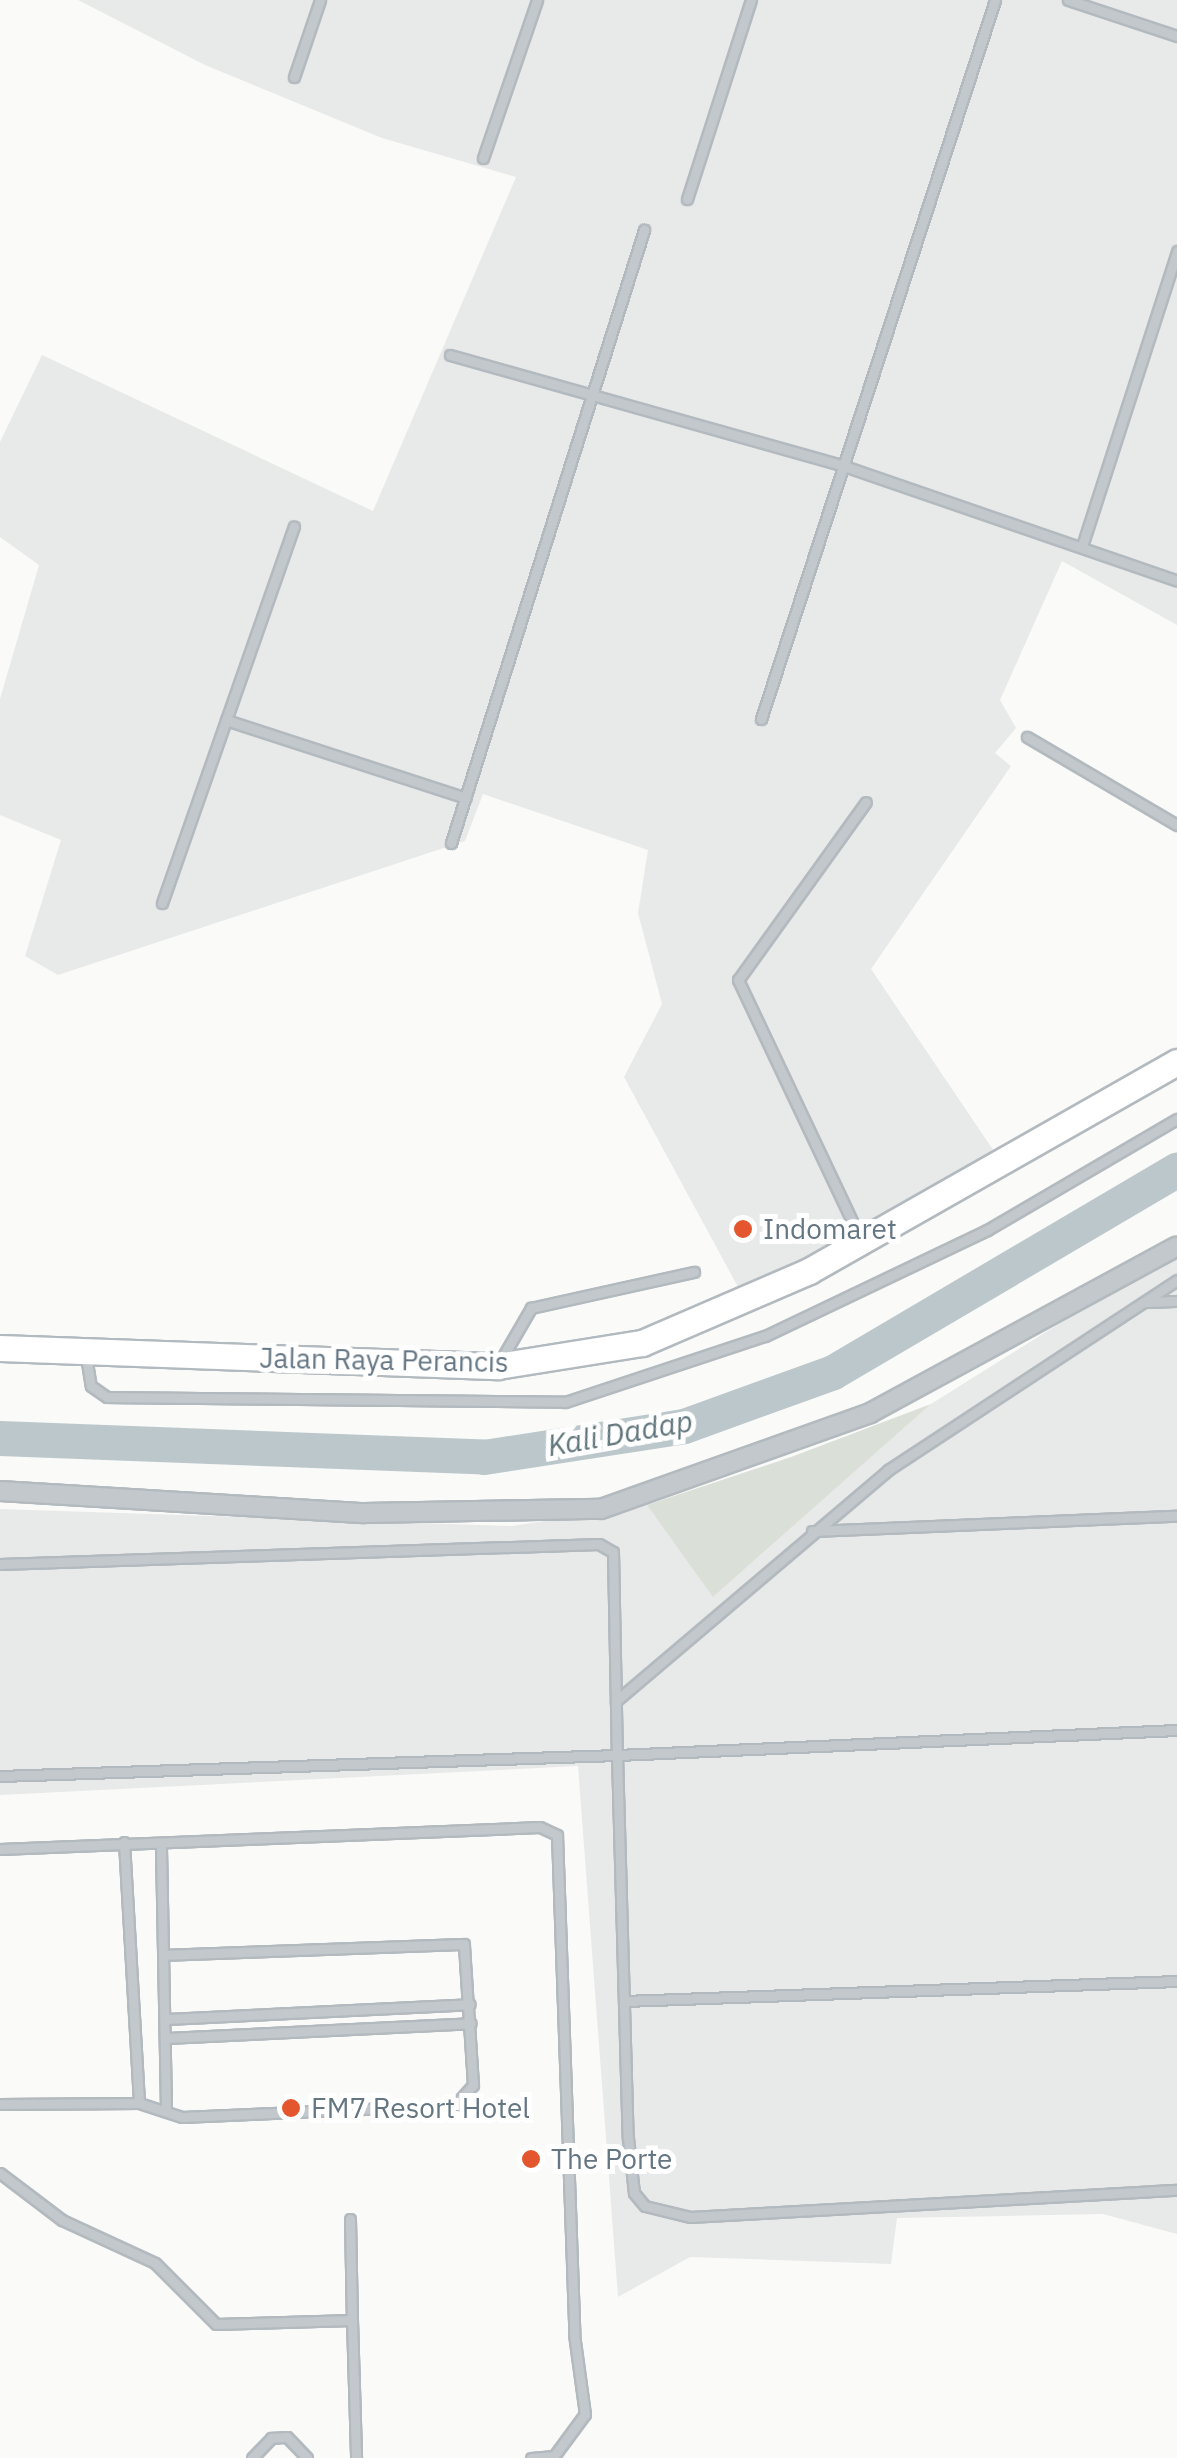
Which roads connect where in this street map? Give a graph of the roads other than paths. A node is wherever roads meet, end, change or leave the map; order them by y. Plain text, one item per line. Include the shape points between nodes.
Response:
1 (320, 0) edge
2 (537, 0) edge
3 (751, 0) edge
4 (995, 0) edge
5 (1068, 0) edge
6 (1177, 36) edge
7 (294, 77) dead end
8 (483, 158) dead end
9 (687, 198) dead end
10 (644, 230) dead end
11 (1177, 251) edge
12 (450, 354) dead end
13 (592, 391) junction
14 (841, 465) junction
15 (294, 526) dead end
16 (1082, 546) junction
17 (1177, 580) edge
18 (761, 719) dead end
19 (226, 720) junction
20 (1027, 737) dead end
21 (466, 798) junction
22 (866, 802) dead end
23 (1177, 825) edge
24 (451, 843) dead end
25 (162, 903) dead end
26 (1177, 1062) edge
27 (1177, 1119) edge
28 (862, 1243) junction
29 (1177, 1246) edge
30 (694, 1272) dead end
31 (1177, 1280) edge
32 (1177, 1301) edge
33 (1142, 1302) junction
34 (0, 1348) edge
35 (85, 1353) junction
36 (498, 1366) junction
37 (0, 1491) edge
38 (1177, 1516) edge
39 (812, 1531) junction
40 (0, 1564) edge
41 (616, 1701) junction
42 (1177, 1730) edge
43 (617, 1755) junction
44 (0, 1776) edge
45 (124, 1842) junction
46 (161, 1848) junction
47 (0, 1849) edge
48 (165, 1955) junction
49 (1177, 1981) edge
50 (624, 2002) junction
51 (470, 2004) junction
52 (166, 2019) junction
53 (471, 2023) junction
54 (167, 2038) junction
55 (138, 2103) junction
56 (0, 2104) edge
57 (166, 2108) junction
58 (0, 2174) edge
59 (1177, 2190) edge
60 (350, 2218) dead end
61 (352, 2320) junction
62 (553, 2457) edge
63 (252, 2458) edge
64 (308, 2458) edge
65 (356, 2458) edge
66 (531, 2458) edge

1 - 7 lane
2 - 8 lane
3 - 9 lane
4 - 14 lane
5 - 6 lane
10 - 13 lane
11 - 16 lane
12 - 13 lane
13 - 14 lane
13 - 21 lane
14 - 16 lane
14 - 18 lane
15 - 19 lane
16 - 17 lane
19 - 21 lane
19 - 25 lane
20 - 23 lane
21 - 24 lane
22 - 28 lane via 738,980
26 - 28 street, Jalan Raya Perancis
27 - 35 lane via 987,1230 765,1336 565,1402 107,1398 91,1386
28 - 36 street, Jalan Raya Perancis via 642,1344
29 - 37 street via 870,1413 601,1509 364,1513
30 - 36 lane via 531,1308
31 - 33 lane
32 - 33 lane
33 - 39 lane via 992,1397
34 - 35 street, Jalan Raya Perancis
35 - 36 street, Jalan Raya Perancis
38 - 39 lane
39 - 41 lane
40 - 41 lane via 600,1544 612,1552
41 - 43 lane
42 - 43 lane
43 - 44 lane
43 - 50 lane
45 - 46 lane
45 - 47 lane
45 - 55 lane
46 - 48 lane
46 - 62 lane via 540,1827 557,1834 574,2334 585,2414
48 - 51 lane via 464,1944
48 - 52 lane
49 - 50 lane
50 - 59 lane via 634,2193 668,2215
51 - 52 lane
51 - 53 lane
52 - 54 lane
53 - 54 lane
53 - 57 lane via 473,2085 454,2105 182,2117
54 - 57 lane
55 - 56 lane
55 - 57 lane
58 - 61 lane via 62,2220 155,2263 216,2324
60 - 61 lane
61 - 65 lane
62 - 66 lane
63 - 64 lane via 270,2438 287,2438

